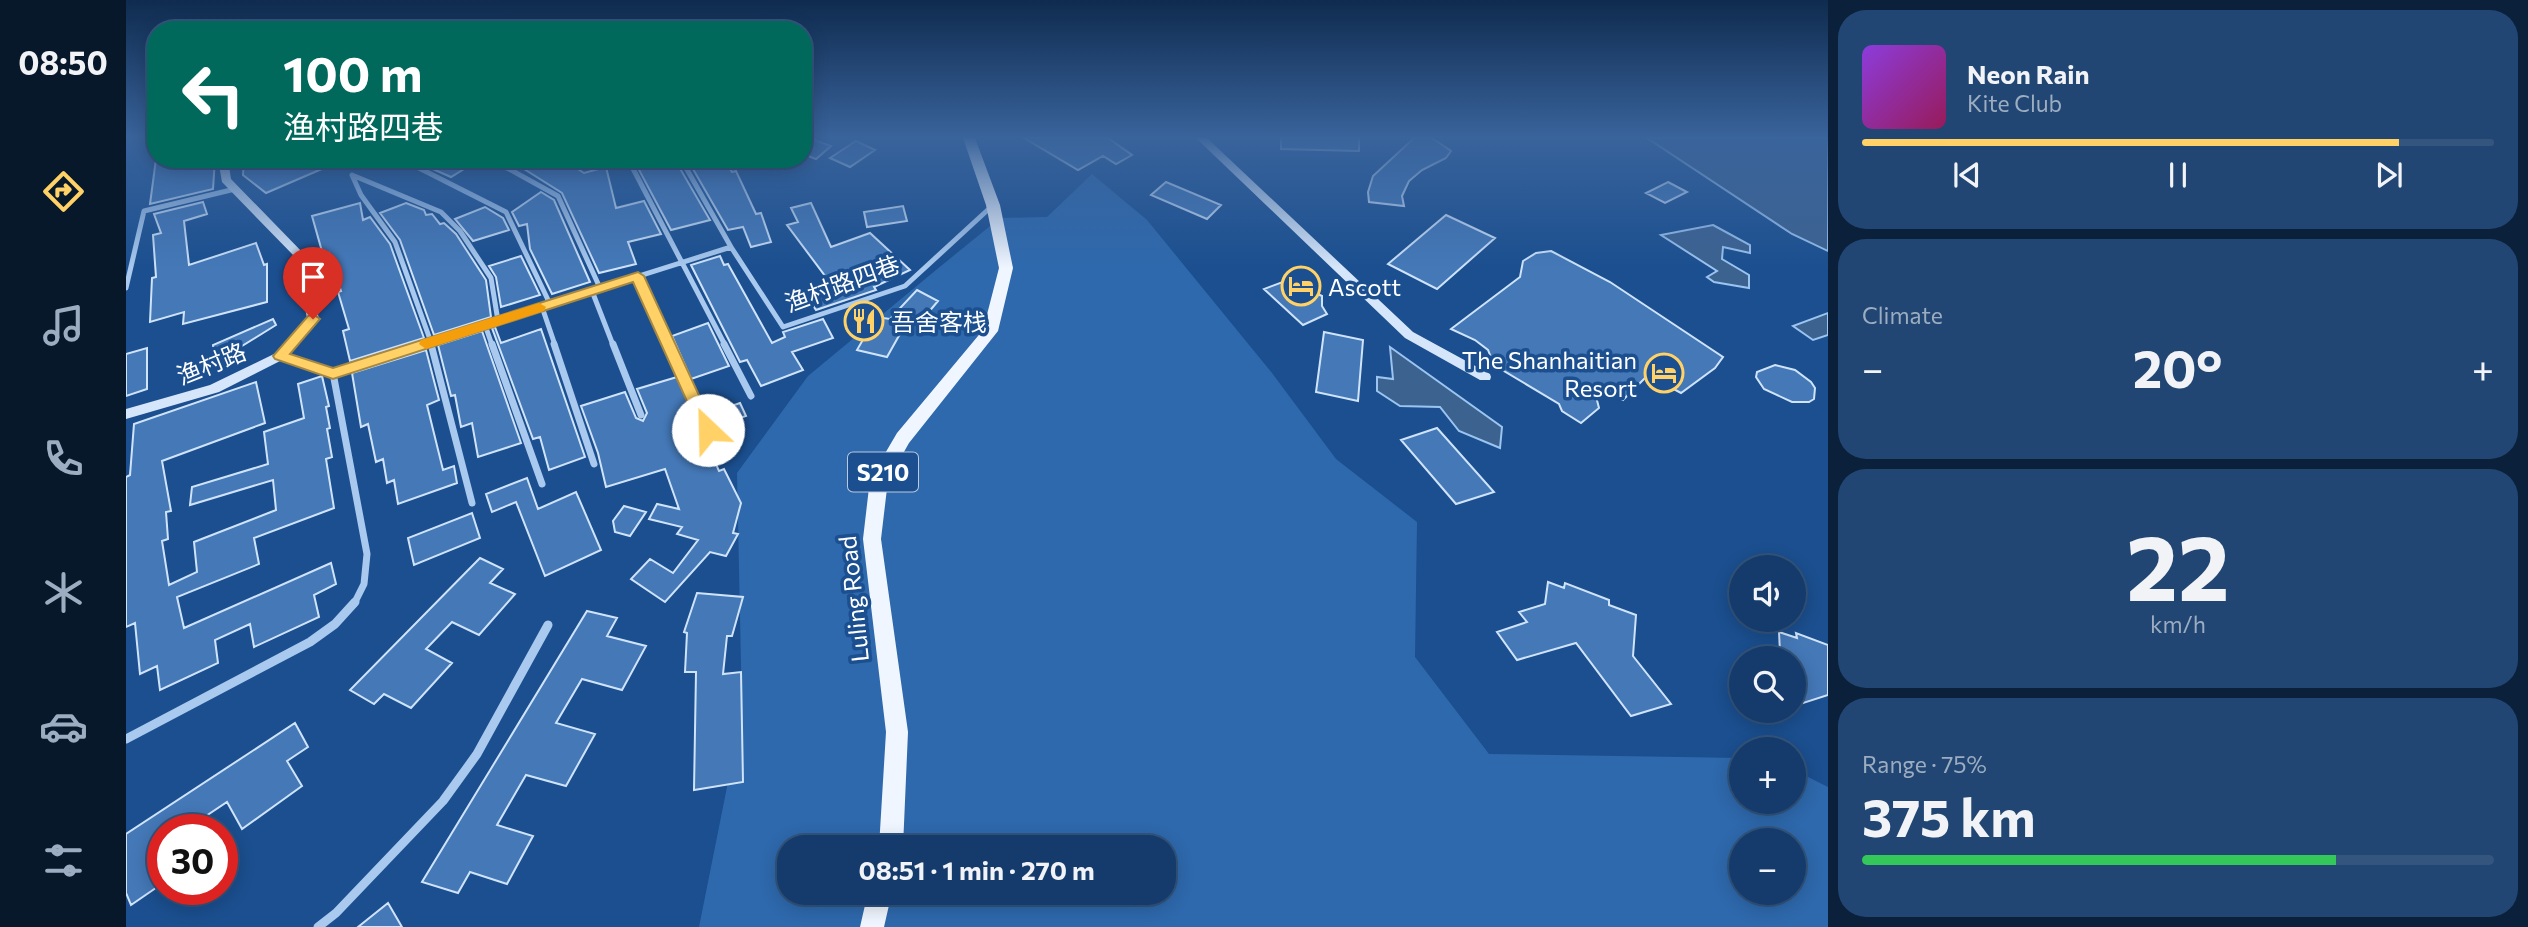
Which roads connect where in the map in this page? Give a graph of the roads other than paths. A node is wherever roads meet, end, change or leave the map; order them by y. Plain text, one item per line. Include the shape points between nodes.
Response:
1 (227, 181) edge
2 (354, 181) edge
3 (367, 181) edge
4 (445, 181) edge
5 (532, 181) edge
6 (640, 181) edge
7 (694, 181) edge
8 (984, 181) edge
9 (1247, 181) edge
10 (235, 189) junction
11 (993, 205) junction
12 (731, 247) junction
13 (684, 262) junction
14 (638, 276) junction
15 (126, 288) edge
16 (596, 289) junction
17 (550, 304) junction
18 (542, 307) junction
19 (498, 321) junction
20 (485, 325) junction
21 (432, 342) junction
22 (280, 356) junction
23 (333, 373) junction
24 (1485, 377) dead end
25 (751, 396) dead end
26 (126, 414) edge
27 (641, 415) dead end
28 (708, 430) dead end
29 (594, 464) dead end
30 (542, 484) dead end
31 (472, 503) dead end
32 (548, 625) dead end
33 (126, 739) edge
34 (892, 835) edge
35 (877, 905) edge
36 (318, 927) edge
37 (872, 927) edge

1 - 10 street, 渔村路
2 - 21 street via 358,195 394,239
3 - 19 street via 441,212 460,231 491,278
4 - 17 street via 506,212
5 - 16 street via 558,195
6 - 13 street
7 - 12 street
8 - 11 main road, Luling Road / S210
9 - 24 street via 1409,335
10 - 15 street via 144,211
10 - 22 street, 渔村路 via 299,255 313,319
11 - 12 street, 渔村路四巷 via 905,286 783,327
11 - 34 main road, Luling Road / S210 via 1006,268 990,331 903,438 879,480 873,512 872,539 897,732
12 - 13 street
13 - 14 street
13 - 25 street
14 - 16 street
14 - 28 street
16 - 17 street
16 - 27 street
17 - 18 street
18 - 19 street
18 - 29 street
19 - 20 street
20 - 21 street
20 - 30 street
21 - 23 street
21 - 31 street
22 - 23 street
22 - 26 street, 渔村路 via 214,389
23 - 33 street via 367,554 364,584 355,602 298,650 255,668
32 - 36 street via 477,754 443,801
35 - 37 main road

